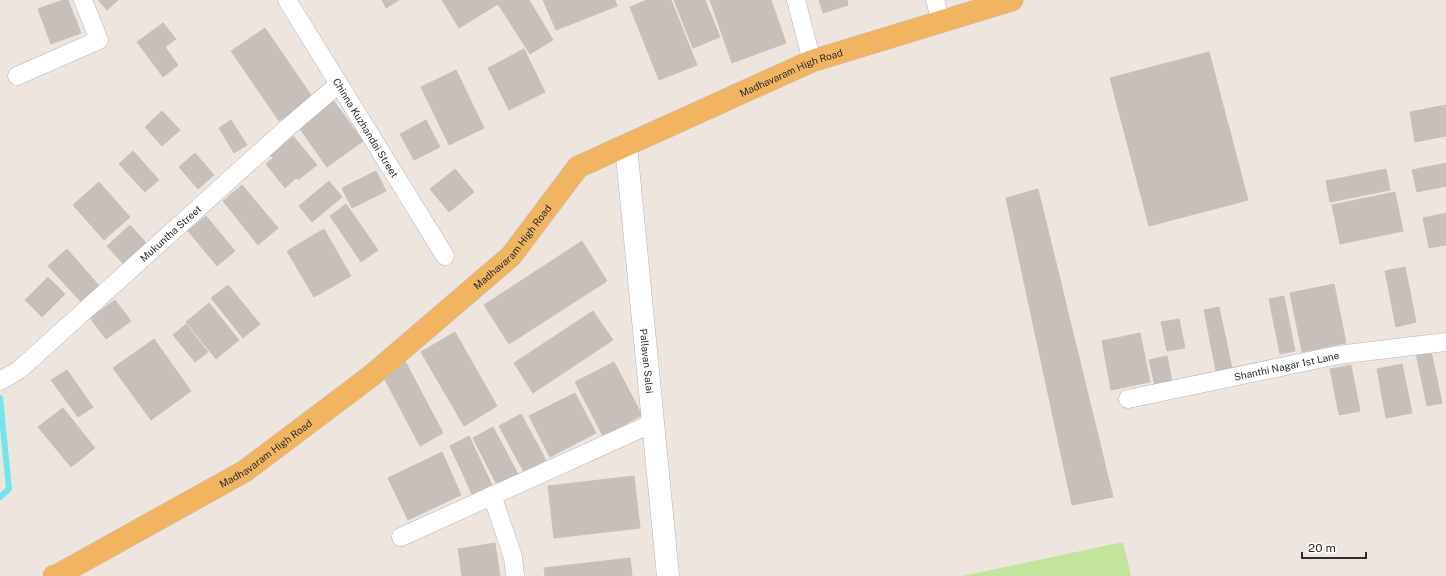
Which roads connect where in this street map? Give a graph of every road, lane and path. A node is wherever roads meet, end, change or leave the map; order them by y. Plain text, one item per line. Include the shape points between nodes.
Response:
1 (83, 0) edge
2 (287, 0) edge
3 (796, 0) edge
4 (935, 0) edge
5 (1012, 0) edge
6 (941, 22) junction
7 (812, 61) junction
8 (17, 76) dead end
9 (339, 84) junction
10 (626, 146) junction
11 (445, 256) dead end
12 (1446, 342) edge
13 (4, 379) edge
14 (1128, 399) dead end
15 (653, 423) junction
16 (492, 495) junction
17 (401, 536) dead end
18 (54, 576) edge
19 (515, 576) edge
20 (668, 576) edge

1 - 8 street via 98,40
2 - 9 street, Chinna Kuzhandai Street
3 - 7 street
4 - 6 street
5 - 6 main road, Madhavaram High Road
6 - 7 main road, Madhavaram High Road
7 - 10 main road, Madhavaram High Road
9 - 11 street, Chinna Kuzhandai Street
9 - 13 street, Mukuntha Street via 24,365
10 - 15 street, Pallavan Salai
10 - 18 main road, Madhavaram High Road via 578,167 511,256 371,376 245,471
12 - 14 street, Shanthi Nagar 1st Lane via 1338,355
15 - 16 street
15 - 20 street, Pallavan Salai
16 - 17 street
16 - 19 street via 513,557

